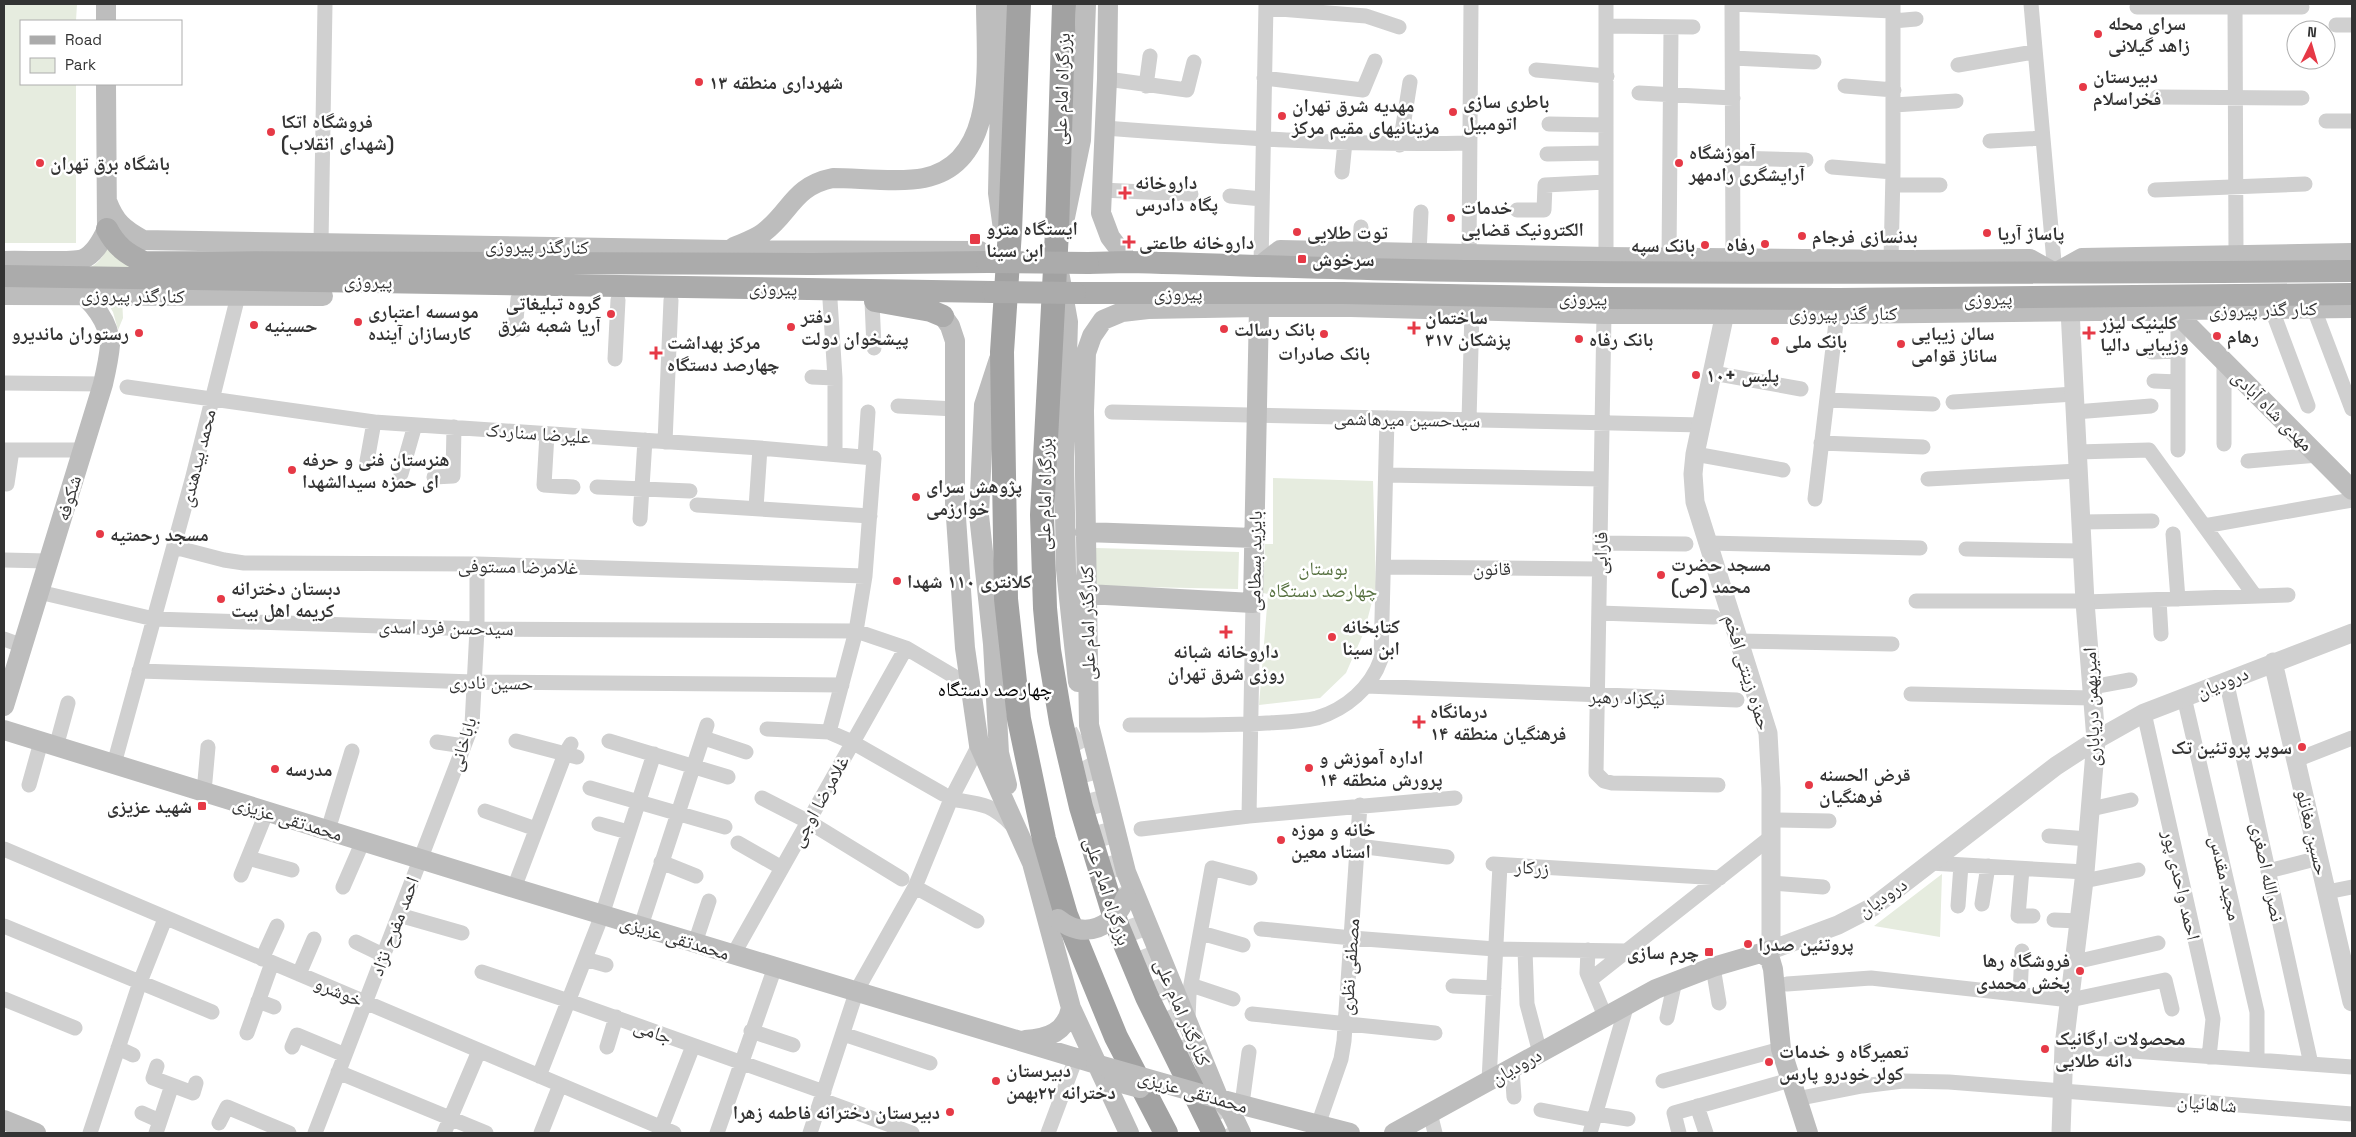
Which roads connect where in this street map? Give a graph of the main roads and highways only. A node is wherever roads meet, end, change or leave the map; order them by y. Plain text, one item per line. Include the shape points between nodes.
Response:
1 (106, 4) edge
2 (986, 4) edge
3 (1002, 4) edge
4 (1019, 4) edge
5 (1064, 4) edge
6 (1086, 4) edge
7 (1108, 4) edge
8 (106, 20) edge
9 (106, 85) edge
10 (107, 201) junction
11 (107, 229) junction
12 (729, 250) junction
13 (2352, 253) edge
14 (684, 256) junction
15 (1054, 256) junction
16 (994, 257) junction
17 (1087, 259) junction
18 (4, 261) edge
19 (1128, 262) junction
20 (1469, 263) junction
21 (2237, 263) junction
22 (1261, 265) junction
23 (1733, 266) junction
24 (2352, 271) edge
25 (2055, 274) junction
26 (4, 276) edge
27 (47, 276) junction
28 (279, 280) junction
29 (521, 282) junction
30 (899, 291) junction
31 (1046, 293) junction
32 (82, 294) junction
33 (2352, 294) edge
34 (4, 295) edge
35 (238, 296) junction
36 (323, 296) junction
37 (1342, 302) junction
38 (1259, 307) junction
39 (2352, 308) edge
40 (2176, 312) junction
41 (942, 316) junction
42 (1002, 352) junction
43 (2352, 490) edge
44 (1085, 532) junction
45 (1254, 538) junction
46 (1087, 594) junction
47 (4, 706) edge
48 (1089, 725) junction
49 (4, 730) edge
50 (1014, 822) junction
51 (1126, 872) junction
52 (1039, 886) junction
53 (1071, 1008) junction
54 (1018, 1040) junction
55 (1096, 1064) junction
56 (1167, 1084) junction
57 (1109, 1092) junction
58 (1219, 1099) junction
59 (4, 1120) edge
60 (36, 1133) edge
61 (1129, 1133) edge
62 (1166, 1133) edge
63 (1214, 1133) edge
64 (1230, 1133) edge
65 (1241, 1133) edge
66 (1350, 1133) edge
67 (1394, 1133) edge
68 (1808, 1133) edge

1 - 8 main road
2 - 12 main road via 982,120 956,164 924,179 833,178 820,181 803,190 763,233
3 - 16 main road
4 - 16 highway, بزرگراه امام علی
5 - 15 highway, بزرگراه امام علی
6 - 15 main road via 1081,140 1072,193
7 - 19 main road via 1101,214 1110,236
9 - 10 main road
10 - 11 main road
10 - 14 main road, کنارگذر پیروزی via 113,217 126,231 143,240
11 - 18 main road via 93,252 82,260
11 - 29 main road, پیروزی via 115,244 144,262
12 - 14 main road, کنارگذر پیروزی
12 - 16 main road, کنارگذر پیروزی
13 - 21 main road
14 - 16 main road, پیروزی via 874,264
14 - 29 main road, پیروزی
15 - 16 main road, پیروزی, bridge
15 - 17 main road, پیروزی, bridge
15 - 31 main road via 1042,279
15 - 48 main road via 1068,322 1064,520 1069,615 1078,686
15 - 63 highway, بزرگراه امام علی via 1042,515 1046,616 1061,722 1081,807 1116,925 1146,997
16 - 17 main road
16 - 42 highway, بزرگراه امام علی
17 - 19 main road, پیروزی
19 - 22 main road, پیروزی
20 - 22 main road, پیروزی
20 - 22 main road, پیروزی via 1419,253 1280,250
20 - 23 main road, پیروزی
21 - 24 main road, پیروزی
21 - 25 main road, پیروزی
21 - 25 main road, پیروزی via 2176,255 2082,258
23 - 25 main road, پیروزی
23 - 25 main road, پیروزی via 2030,259
26 - 27 main road, پیروزی
27 - 28 main road, پیروزی
27 - 32 main road
28 - 29 main road, پیروزی
28 - 35 main road
28 - 36 main road
29 - 30 main road, پیروزی
29 - 36 main road
29 - 41 main road via 618,300 872,301 931,311
30 - 31 main road, پیروزی, bridge
30 - 41 main road
31 - 37 main road, پیروزی, bridge
32 - 34 main road, کنارگذر پیروزی
32 - 35 main road, کنارگذر پیروزی
32 - 47 main road, شکوفه via 103,320 110,343 103,384
33 - 37 main road, پیروزی
35 - 36 main road, کنارگذر پیروزی
37 - 38 main road, کنارگذر امام علی
37 - 40 main road, کنار گذر پیروزی via 1472,311 1604,314
38 - 44 main road, کنارگذر امام علی via 1148,309 1122,312 1103,320 1086,353
38 - 45 main road, بایزید بسطامی
39 - 40 main road, کنار گذر پیروزی
40 - 43 main road, مهدی شاه آبادی
41 - 50 main road via 955,340 956,522 965,648 979,745
42 - 50 main road via 984,405 979,515 993,644 1000,753
42 - 62 highway, بزرگراه امام علی via 1006,599 1019,719 1044,839 1066,915 1096,990 1116,1037
44 - 45 main road
44 - 46 main road, کنارگذر امام علی
45 - 46 main road, بایزید بسطامی via 1253,603
46 - 48 main road, کنارگذر امام علی
48 - 51 main road, کنارگذر امام علی
49 - 54 main road, محمدتقی عزیزی
50 - 52 main road
51 - 52 main road, bridge via 1126,897 1115,918 1100,927 1074,930 1058,919
51 - 58 main road, کنارگذر امام علی
52 - 53 main road
53 - 54 main road via 1067,1021 1054,1034
53 - 55 main road
54 - 55 main road, محمدتقی عزیزی
55 - 56 main road, محمدتقی عزیزی, bridge
55 - 57 main road
56 - 57 main road, bridge via 1151,1091 1118,1082 1113,1083
56 - 58 main road, محمدتقی عزیزی, bridge
57 - 61 main road
58 - 64 main road via 1221,1114
58 - 65 main road, کنارگذر امام علی via 1230,1110
58 - 66 main road, محمدتقی عزیزی
59 - 60 main road
67 - 68 main road, درودیان via 1627,1004 1675,981 1766,952 1773,969 1781,1048

